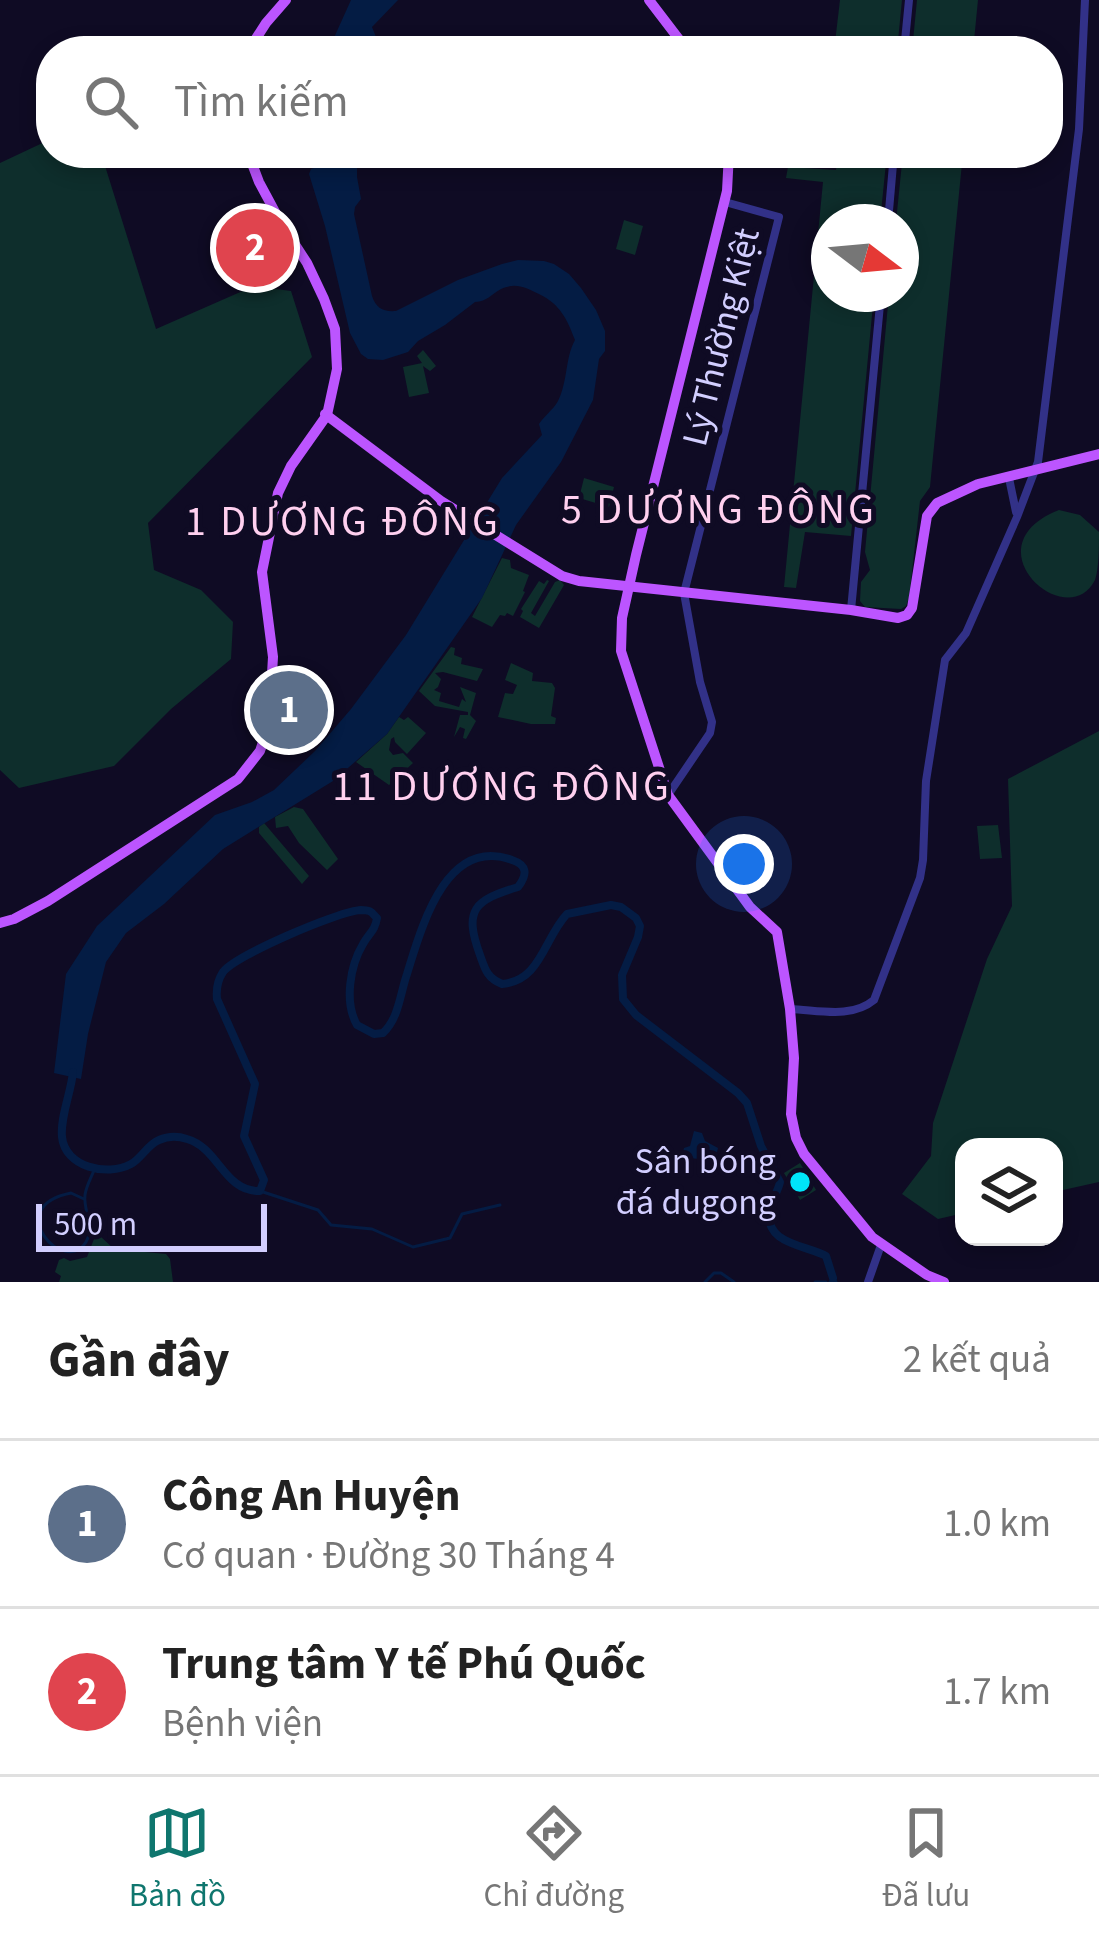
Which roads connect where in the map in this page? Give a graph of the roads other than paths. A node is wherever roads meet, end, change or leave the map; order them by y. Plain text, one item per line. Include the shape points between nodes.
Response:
1 (286, 0) edge
2 (650, 0) edge
3 (909, 0) edge
4 (1085, 0) edge
5 (258, 36) edge
6 (677, 36) edge
7 (905, 36) edge
8 (255, 168) edge
9 (728, 168) edge
10 (893, 168) edge
11 (725, 202) junction
12 (890, 204) edge
13 (880, 312) edge
14 (326, 409) junction
15 (1099, 454) edge
16 (1034, 472) junction
17 (1010, 478) junction
18 (1018, 517) junction
19 (629, 586) junction
20 (684, 593) junction
21 (855, 610) junction
22 (668, 795) junction
23 (0, 920) edge
24 (790, 1009) junction
25 (881, 1245) junction
26 (931, 1278) edge
27 (868, 1282) edge
28 (944, 1282) edge

1 - 5 main road
2 - 6 main road
3 - 7 street
4 - 16 street via 1079,129
8 - 14 main road via 333,324 337,369
9 - 11 main road
10 - 12 street
11 - 19 main road
11 - 20 street, Lý Thường Kiệt via 779,217
13 - 21 street
14 - 19 main road via 400,472 515,549 562,576
14 - 23 main road via 279,481 265,541 260,580 270,660 266,725 256,748 237,777 178,817
15 - 16 main road
16 - 17 main road
16 - 18 street
17 - 18 street
17 - 21 main road via 932,507 914,603 905,612
18 - 24 street via 966,633 945,660 920,878 879,992 861,1010
19 - 20 main road
19 - 22 main road via 621,651
20 - 21 main road
20 - 22 street, Lý Thường Kiệt via 712,722
22 - 24 main road via 777,932
24 - 25 main road via 796,1138
25 - 26 main road
25 - 27 street
26 - 28 main road

